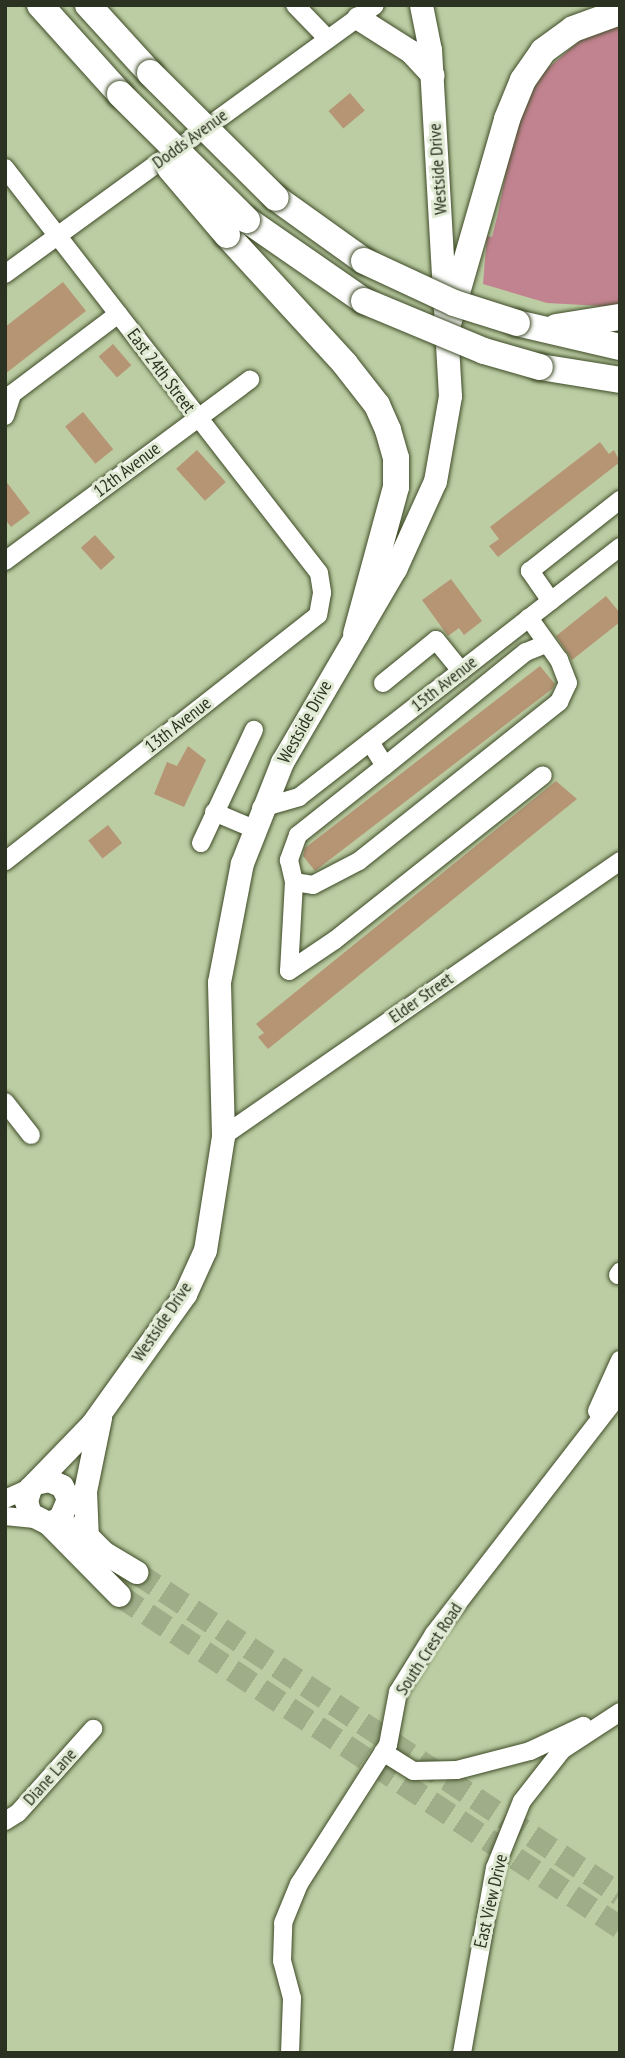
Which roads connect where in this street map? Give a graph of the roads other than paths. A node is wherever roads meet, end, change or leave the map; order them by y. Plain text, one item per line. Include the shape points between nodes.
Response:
1 (40, 5) edge
2 (88, 5) edge
3 (295, 5) edge
4 (421, 5) edge
5 (367, 11) edge
6 (620, 12) edge
7 (328, 40) junction
8 (432, 75) junction
9 (5, 168) edge
10 (237, 227) junction
11 (58, 235) junction
12 (5, 275) edge
13 (118, 314) junction
14 (620, 317) edge
15 (448, 324) junction
16 (527, 326) junction
17 (620, 347) edge
18 (250, 380) dead end
19 (620, 380) edge
20 (5, 416) edge
21 (197, 417) junction
22 (620, 500) edge
23 (620, 547) edge
24 (5, 561) edge
25 (319, 573) joint
26 (551, 601) junction
27 (529, 618) junction
28 (356, 634) junction
29 (546, 644) junction
30 (461, 671) junction
31 (383, 683) dead end
32 (420, 703) junction
33 (437, 723) junction
34 (254, 730) dead end
35 (370, 742) junction
36 (385, 765) junction
37 (543, 775) dead end
38 (214, 811) junction
39 (258, 818) junction
40 (201, 843) dead end
41 (5, 861) edge
42 (620, 861) edge
43 (294, 882) junction
44 (5, 1102) edge
45 (31, 1135) dead end
46 (223, 1136) junction
47 (620, 1360) edge
48 (620, 1393) edge
49 (97, 1418) junction
50 (588, 1433) junction
51 (33, 1486) junction
52 (5, 1499) edge
53 (67, 1499) junction
54 (5, 1516) edge
55 (41, 1521) junction
56 (87, 1539) junction
57 (136, 1572) tunnel mouth
58 (119, 1595) tunnel mouth
59 (618, 1714) edge
60 (93, 1729) dead end
61 (383, 1752) junction
62 (5, 1821) edge
63 (289, 2053) edge
64 (462, 2053) edge

1 - 10 highway, bridge via 117,98
2 - 16 highway, bridge via 150,74 276,198 364,261 454,303
3 - 7 street
4 - 8 main road, Westside Drive
5 - 7 street, Dodds Avenue
5 - 8 main road
6 - 15 highway via 573,29 543,51 523,80 507,118
7 - 11 street, Dodds Avenue
8 - 15 main road, Westside Drive
9 - 11 street, East 24th Street
10 - 19 highway, bridge via 363,301 472,347 540,367
10 - 28 highway via 377,405 388,430 396,458 396,487
11 - 12 street, Dodds Avenue
11 - 13 street, East 24th Street
13 - 20 street via 12,394
13 - 21 street, East 24th Street
14 - 16 highway
15 - 28 main road, Westside Drive via 450,396 435,481 395,569
16 - 17 highway
18 - 21 street, 12th Avenue
21 - 24 street, 12th Avenue
21 - 25 street, East 24th Street
22 - 26 street via 530,571
23 - 26 street, 15th Avenue
25 - 41 street, 13th Avenue via 323,593 318,615
26 - 27 street, 15th Avenue
27 - 29 street
27 - 30 street, 15th Avenue
28 - 39 main road, Westside Drive via 282,762
29 - 33 street via 526,652
29 - 43 street via 559,660 568,684 559,702 359,861 313,885
30 - 31 street via 436,640
30 - 32 street, 15th Avenue
32 - 33 street
32 - 35 street, 15th Avenue
33 - 36 street
34 - 38 street
35 - 36 street
35 - 39 street, 15th Avenue via 299,797
36 - 43 street via 298,835 289,860
37 - 43 street via 335,940 289,971
38 - 39 street
38 - 40 street
39 - 46 main road, Westside Drive via 233,899 219,982
42 - 46 street, Elder Street
44 - 45 street
46 - 49 main road, Westside Drive via 205,1250 185,1294
47 - 50 street
48 - 50 street, South Crest Road
49 - 51 main road, Westside Drive
49 - 53 main road, Westside Drive
49 - 56 main road via 85,1491
50 - 61 street, South Crest Road via 434,1634 398,1692
51 - 52 street
51 - 53 main road via 56,1482
51 - 55 main road via 27,1508
53 - 55 main road via 60,1518
53 - 56 main road
54 - 55 street
55 - 58 main road
56 - 57 main road
59 - 61 street via 530,1751 457,1770 414,1771
59 - 64 street, East View Drive via 562,1750 522,1801 495,1868
60 - 62 street, Diane Lane via 18,1813
61 - 63 street, South Crest Road via 299,1884 283,1923 282,1961 292,1998

